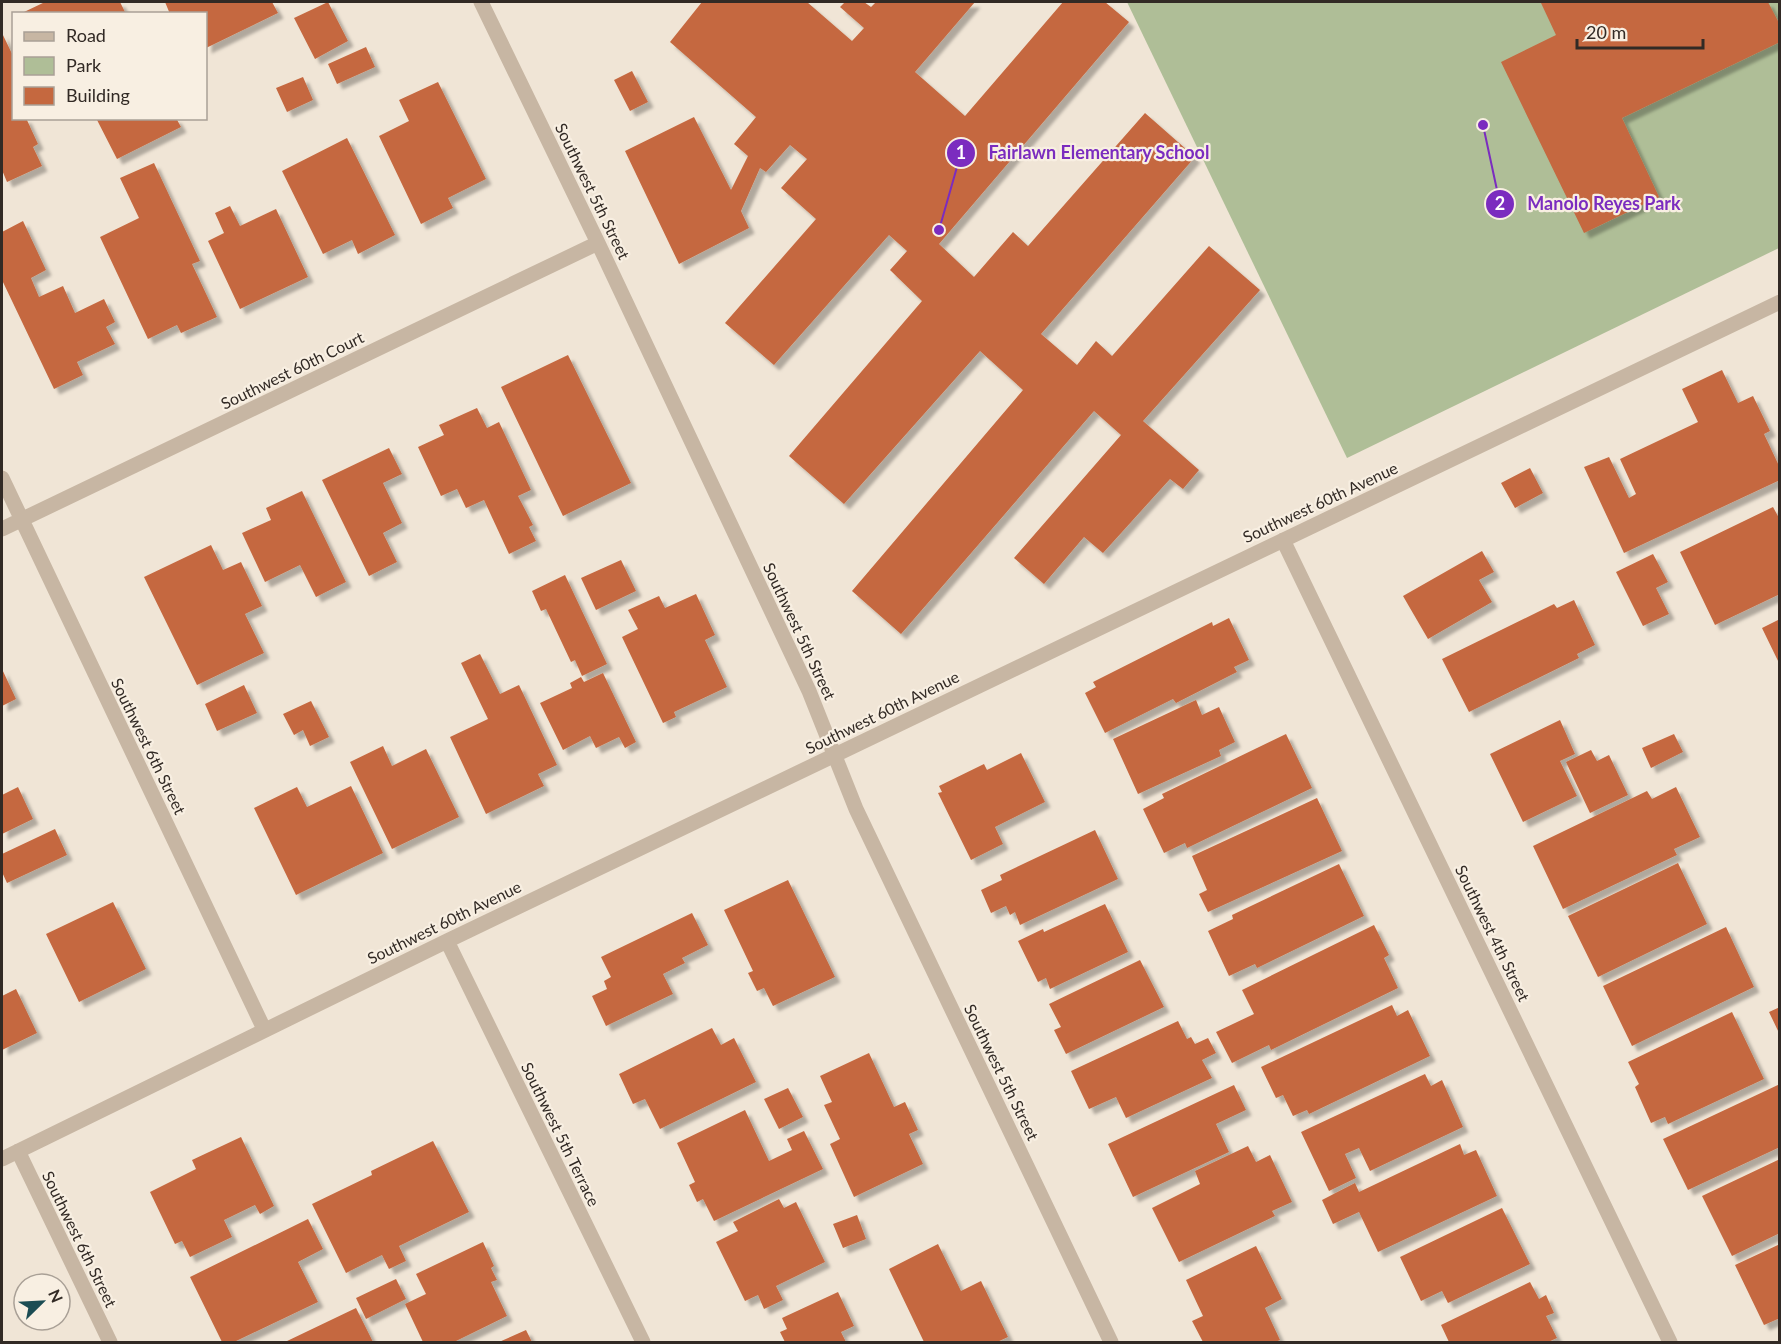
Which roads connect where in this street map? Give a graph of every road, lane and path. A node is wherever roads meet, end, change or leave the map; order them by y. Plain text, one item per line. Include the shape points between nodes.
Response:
1 (481, 2) edge
2 (598, 243) junction
3 (1779, 302) edge
4 (2, 478) edge
5 (21, 520) junction
6 (2, 529) edge
7 (1283, 540) junction
8 (835, 754) junction
9 (447, 940) junction
10 (264, 1029) junction
11 (18, 1151) junction
12 (2, 1159) edge
13 (110, 1342) edge
14 (643, 1342) edge
15 (1111, 1342) edge
16 (1670, 1342) edge

1 - 2 street, Southwest 5th Street
2 - 5 street, Southwest 60th Court
2 - 8 street, Southwest 5th Street via 804,680
3 - 7 street, Southwest 60th Avenue
4 - 5 street, Southwest 6th Street
5 - 6 street, Southwest 60th Court
5 - 10 street, Southwest 6th Street
7 - 8 street, Southwest 60th Avenue
7 - 16 street, Southwest 4th Street
8 - 9 street, Southwest 60th Avenue
8 - 15 street, Southwest 5th Street via 856,809
9 - 10 street, Southwest 60th Avenue
9 - 14 street, Southwest 5th Terrace
10 - 11 street, Southwest 60th Avenue
11 - 12 street, Southwest 60th Avenue
11 - 13 street, Southwest 6th Street

